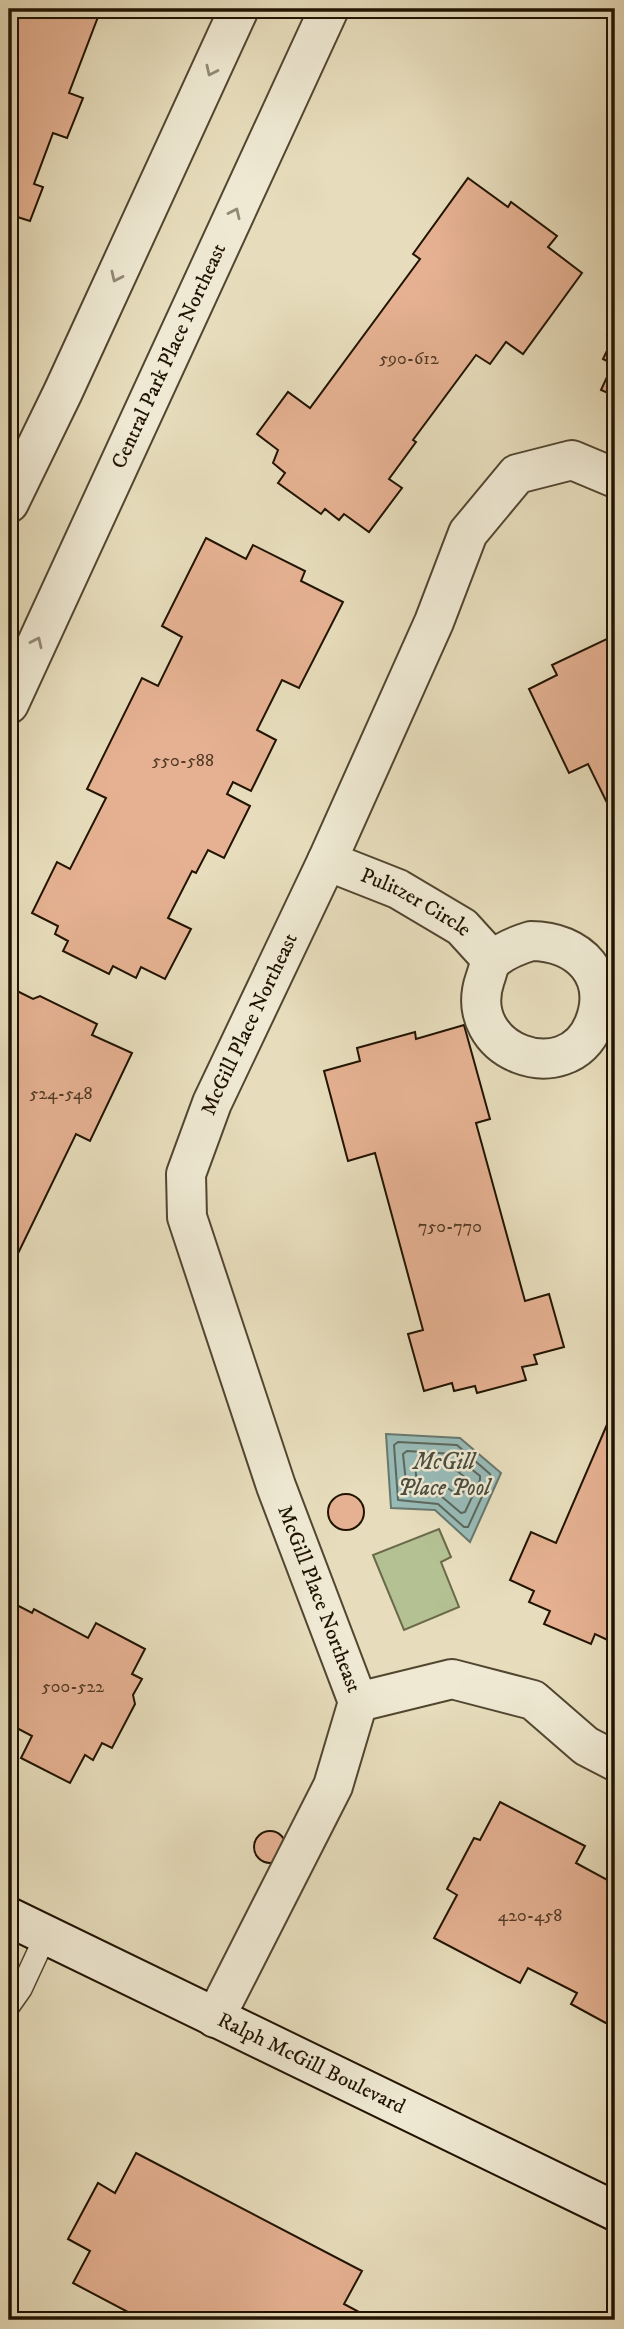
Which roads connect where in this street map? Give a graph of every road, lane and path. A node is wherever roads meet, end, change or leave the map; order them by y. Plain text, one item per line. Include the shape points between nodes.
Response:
1 (239, 9) edge
2 (329, 9) edge
3 (615, 478) edge
4 (11, 493) edge
5 (9, 704) edge
6 (327, 862) junction
7 (492, 960) dead end
8 (358, 1702) junction
9 (615, 1761) edge
10 (9, 1917) edge
11 (46, 1935) junction
12 (9, 2006) edge
13 (215, 2018) junction
14 (615, 2211) edge

1 -> 4 street via 63,392
5 -> 2 street, Central Park Place Northeast
3 - 6 street, McGill Place Northeast via 572,460 517,474 468,533 434,622
6 - 7 street, Pulitzer Circle via 398,889 462,927
6 - 8 street, McGill Place Northeast via 212,1103 186,1174 187,1217 276,1486
8 - 9 street, McGill Place Northeast via 452,1679 533,1700 586,1746
8 - 13 street, McGill Place Northeast via 333,1786
10 - 11 street, Ralph McGill Boulevard
11 - 12 lane
11 - 13 street, Ralph McGill Boulevard
13 - 14 street, Ralph McGill Boulevard

